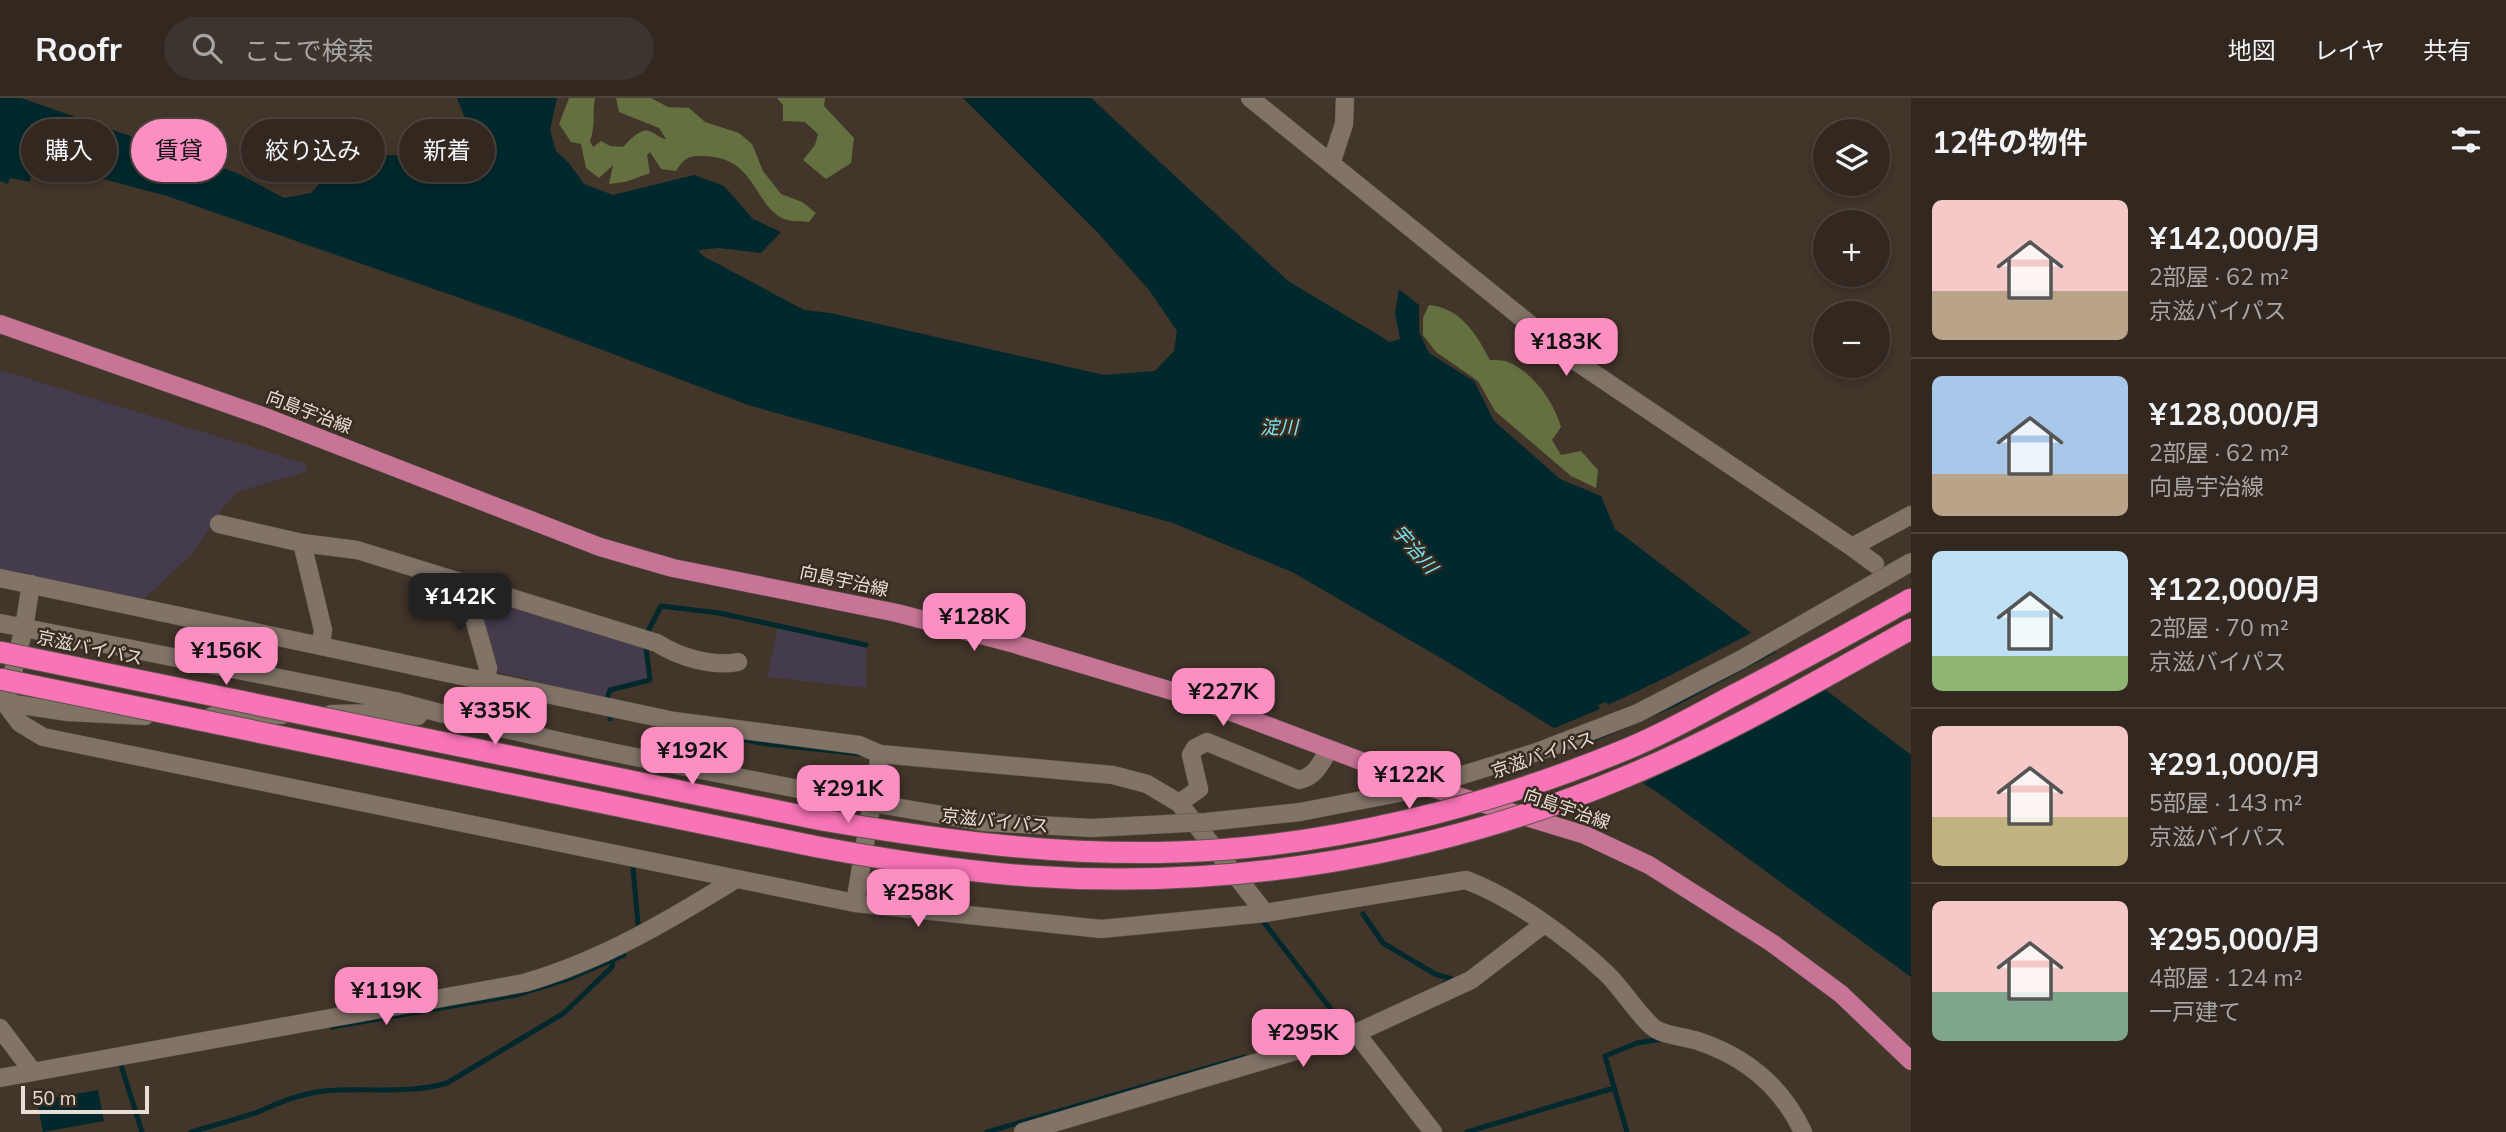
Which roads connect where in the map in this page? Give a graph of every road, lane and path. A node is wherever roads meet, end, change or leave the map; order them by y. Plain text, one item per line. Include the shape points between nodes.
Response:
1 (1250, 98) edge
2 (1345, 98) edge
3 (1331, 164) junction
4 (0, 324) edge
5 (1911, 514) edge
6 (219, 524) dead end
7 (302, 543) junction
8 (1852, 547) junction
9 (1911, 562) edge
10 (1875, 564) dead end
11 (0, 578) edge
12 (464, 583) junction
13 (31, 585) junction
14 (1911, 599) edge
15 (0, 622) edge
16 (24, 628) junction
17 (1911, 629) edge
18 (321, 646) junction
19 (0, 652) edge
20 (738, 662) dead end
21 (0, 679) edge
22 (486, 681) junction
23 (3, 702) edge
24 (460, 719) junction
25 (480, 724) junction
26 (1329, 750) junction
27 (880, 754) junction
28 (1179, 803) junction
29 (736, 880) junction
30 (855, 903) junction
31 (1265, 914) junction
32 (1544, 924) junction
33 (0, 1028) edge
34 (1356, 1033) junction
35 (1911, 1061) edge
36 (33, 1072) junction
37 (0, 1078) edge
38 (1024, 1132) edge
39 (1433, 1132) edge
40 (1803, 1132) edge

1 - 3 street
2 - 3 street via 1344,124
3 - 8 street via 1574,360
4 - 26 main road, 向島宇治線 via 265,417 600,547 673,568 897,613 1012,643 1192,697
5 - 8 street
6 - 7 street
7 - 12 street via 357,550
7 - 18 street via 323,630
8 - 10 street
9 - 25 street, bridge via 1638,713 1537,752 1414,790 1300,812 1091,828 983,822
11 - 13 street
12 - 20 street via 657,643 673,653 725,665
12 - 22 street via 488,668
13 - 16 street
13 - 18 street
14 - 19 highway, 京滋バイパス, bridge via 1674,727 1575,769 1446,810 1336,835 1176,852 1051,849 877,829
15 - 16 street
16 - 23 street
16 - 24 street via 396,701
17 - 21 highway, bridge via 1713,737 1537,810 1447,837 1346,859 1166,879 1028,876 875,858
18 - 22 street
22 - 25 street
22 - 27 street via 674,722 859,745
23 - 24 street via 142,716 381,713
23 - 29 street via 20,723 43,737
24 - 25 street
26 - 28 street via 1316,772 1299,780 1208,742 1191,755 1199,789
26 - 35 main road, 向島宇治線 via 1435,789 1586,835 1649,865 1772,943 1841,994
27 - 28 street via 1113,775 1147,784
27 - 30 street
28 - 31 street
29 - 30 street
29 - 36 street via 652,930 564,971 524,983
30 - 31 street via 1101,929
31 - 32 street via 1466,880 1492,890
32 - 34 street via 1471,981
32 - 40 street via 1608,975 1655,1029 1740,1059 1771,1083
33 - 36 street
34 - 38 street
34 - 39 street
36 - 37 street

